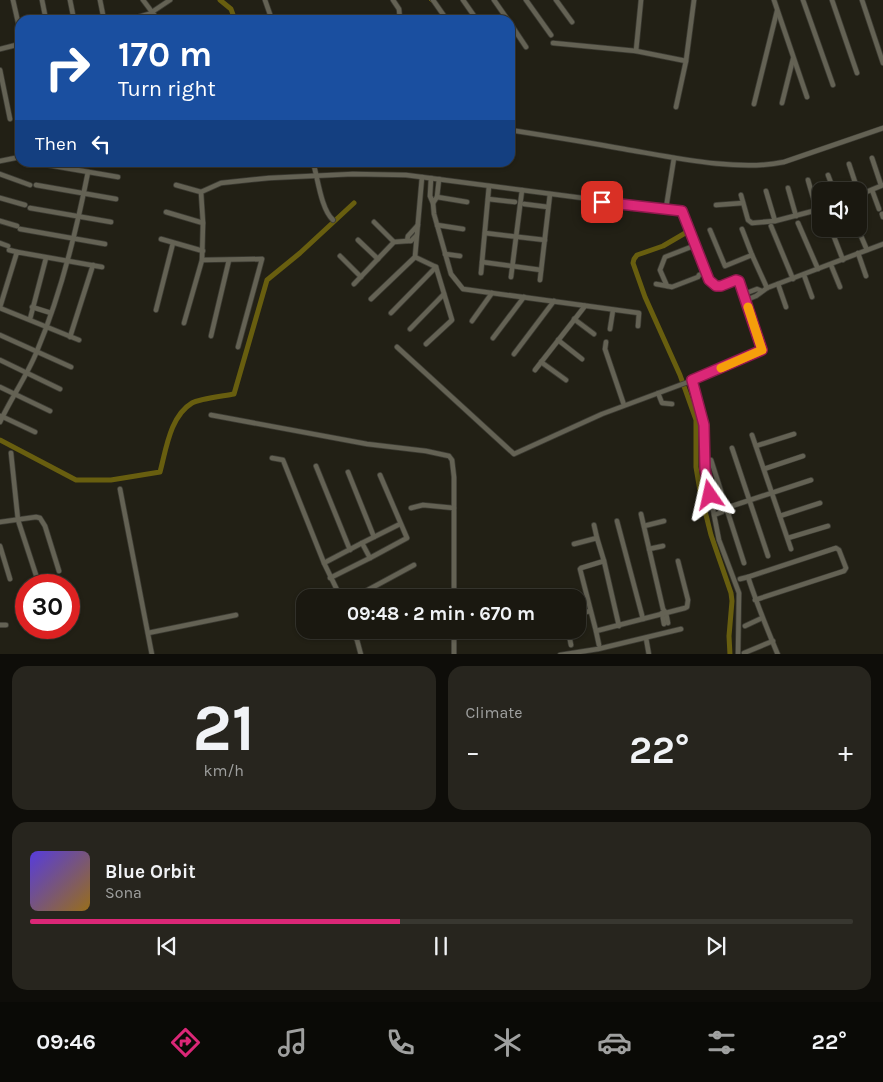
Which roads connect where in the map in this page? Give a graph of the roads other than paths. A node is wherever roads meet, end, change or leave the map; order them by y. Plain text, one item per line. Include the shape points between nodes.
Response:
1 (13, 0) edge
2 (42, 0) edge
3 (70, 0) edge
4 (100, 0) edge
5 (143, 0) edge
6 (170, 0) edge
7 (265, 0) edge
8 (393, 0) edge
9 (433, 0) edge
10 (463, 0) edge
11 (494, 0) edge
12 (526, 0) edge
13 (556, 0) edge
14 (641, 0) edge
15 (694, 0) edge
16 (774, 0) edge
17 (803, 0) edge
18 (832, 0) edge
19 (862, 0) edge
20 (777, 9) junction
21 (153, 12) junction
22 (16, 15) edge
23 (45, 15) edge
24 (73, 15) edge
25 (103, 15) edge
26 (145, 15) edge
27 (155, 15) edge
28 (270, 15) edge
29 (400, 15) edge
30 (444, 15) edge
31 (474, 15) edge
32 (504, 15) edge
33 (572, 22) dead end
34 (515, 30) edge
35 (551, 35) dead end
36 (554, 43) dead end
37 (15, 45) edge
38 (526, 47) dead end
39 (0, 48) edge
40 (636, 51) junction
41 (794, 57) junction
42 (686, 61) junction
43 (883, 63) edge
44 (0, 70) edge
45 (857, 72) dead end
46 (833, 85) dead end
47 (807, 97) dead end
48 (782, 103) dead end
49 (754, 104) dead end
50 (676, 107) dead end
51 (10, 119) dead end
52 (883, 128) edge
53 (515, 131) edge
54 (15, 157) edge
55 (674, 158) junction
56 (872, 158) dead end
57 (0, 161) edge
58 (849, 164) dead end
59 (59, 167) edge
60 (315, 167) edge
61 (88, 172) junction
62 (0, 174) edge
63 (317, 175) junction
64 (828, 175) dead end
65 (118, 177) dead end
66 (422, 177) junction
67 (431, 178) junction
68 (439, 179) junction
69 (808, 180) dead end
70 (831, 182) edge
71 (855, 182) edge
72 (30, 185) dead end
73 (36, 185) dead end
74 (176, 185) dead end
75 (882, 185) edge
76 (489, 186) junction
77 (788, 188) dead end
78 (522, 190) junction
79 (872, 190) junction
80 (766, 191) dead end
81 (812, 191) edge
82 (201, 192) junction
83 (867, 192) edge
84 (84, 194) junction
85 (550, 194) junction
86 (741, 195) dead end
87 (437, 197) junction
88 (0, 198) edge
89 (488, 199) junction
90 (116, 200) dead end
91 (467, 202) dead end
92 (515, 202) dead end
93 (433, 203) junction
94 (743, 203) junction
95 (524, 204) dead end
96 (716, 205) dead end
97 (25, 206) dead end
98 (548, 207) junction
99 (30, 208) dead end
100 (666, 208) junction
101 (166, 212) dead end
102 (812, 212) edge
103 (881, 213) edge
104 (79, 216) junction
105 (796, 216) junction
106 (333, 220) dead end
107 (0, 221) edge
108 (775, 221) junction
109 (110, 222) dead end
110 (374, 222) dead end
111 (203, 223) junction
112 (798, 223) dead end
113 (418, 225) junction
114 (437, 225) junction
115 (771, 226) dead end
116 (463, 229) dead end
117 (742, 229) dead end
118 (710, 230) dead end
119 (485, 233) junction
120 (417, 234) junction
121 (516, 236) junction
122 (833, 237) edge
123 (861, 237) edge
124 (74, 239) junction
125 (160, 240) dead end
126 (358, 240) dead end
127 (545, 240) junction
128 (407, 241) junction
129 (394, 242) junction
130 (0, 243) edge
131 (173, 243) junction
132 (105, 244) dead end
133 (883, 244) edge
134 (696, 245) junction
135 (867, 250) junction
136 (203, 251) junction
137 (17, 252) junction
138 (858, 253) junction
139 (445, 254) junction
140 (752, 255) junction
141 (340, 256) dead end
142 (460, 256) dead end
143 (415, 257) junction
144 (46, 258) junction
145 (378, 259) junction
146 (202, 260) junction
147 (229, 260) junction
148 (843, 260) junction
149 (68, 261) junction
150 (482, 262) junction
151 (93, 265) junction
152 (831, 265) junction
153 (512, 266) junction
154 (102, 267) dead end
155 (436, 267) junction
156 (818, 269) junction
157 (541, 270) junction
158 (706, 272) junction
159 (481, 273) dead end
160 (804, 275) junction
161 (866, 276) dead end
162 (361, 277) junction
163 (511, 277) dead end
164 (698, 277) junction
165 (793, 279) junction
166 (540, 280) dead end
167 (709, 280) junction
168 (354, 284) dead end
169 (656, 284) dead end
170 (778, 284) junction
171 (667, 286) junction
172 (840, 287) dead end
173 (764, 289) junction
174 (492, 293) junction
175 (444, 294) junction
176 (744, 294) junction
177 (812, 296) dead end
178 (524, 297) junction
179 (371, 299) dead end
180 (746, 300) junction
181 (554, 301) junction
182 (585, 306) junction
183 (32, 307) junction
184 (0, 308) edge
185 (786, 308) dead end
186 (156, 310) dead end
187 (613, 310) junction
188 (51, 313) junction
189 (391, 313) dead end
190 (30, 319) junction
191 (574, 319) junction
192 (472, 321) dead end
193 (184, 324) dead end
194 (46, 326) junction
195 (638, 326) dead end
196 (410, 329) dead end
197 (610, 329) dead end
198 (594, 334) dead end
199 (0, 335) edge
200 (70, 336) junction
201 (211, 336) dead end
202 (493, 338) dead end
203 (79, 340) dead end
204 (558, 340) junction
205 (606, 342) dead end
206 (426, 344) dead end
207 (238, 347) dead end
208 (396, 347) dead end
209 (37, 351) junction
210 (514, 354) dead end
211 (582, 359) dead end
212 (0, 360) edge
213 (541, 362) junction
214 (71, 367) dead end
215 (535, 370) dead end
216 (26, 373) junction
217 (566, 380) dead end
218 (690, 381) junction
219 (0, 387) edge
220 (60, 389) dead end
221 (658, 393) junction
222 (15, 394) junction
223 (672, 404) dead end
224 (624, 405) junction
225 (50, 411) dead end
226 (211, 415) dead end
227 (1, 416) edge
228 (0, 422) edge
229 (35, 432) dead end
230 (794, 434) dead end
231 (752, 435) dead end
232 (756, 446) junction
233 (732, 448) dead end
234 (11, 453) dead end
235 (802, 456) dead end
236 (272, 458) dead end
237 (711, 460) dead end
238 (316, 466) dead end
239 (764, 469) junction
240 (348, 472) dead end
241 (380, 475) dead end
242 (811, 480) dead end
243 (120, 489) dead end
244 (772, 492) junction
245 (749, 500) junction
246 (820, 503) dead end
247 (411, 508) dead end
248 (454, 508) junction
249 (712, 508) junction
250 (724, 508) junction
251 (641, 514) dead end
252 (714, 515) junction
253 (780, 516) junction
254 (18, 520) junction
255 (617, 520) dead end
256 (664, 521) dead end
257 (0, 522) edge
258 (400, 524) junction
259 (594, 525) dead end
260 (644, 526) junction
261 (828, 526) dead end
262 (374, 537) junction
263 (597, 538) junction
264 (788, 538) junction
265 (362, 543) junction
266 (574, 544) dead end
267 (0, 546) edge
268 (663, 546) dead end
269 (791, 549) dead end
270 (350, 550) junction
271 (649, 550) junction
272 (768, 556) dead end
273 (370, 558) junction
274 (604, 561) junction
275 (678, 561) dead end
276 (324, 563) junction
277 (744, 563) dead end
278 (414, 565) dead end
279 (59, 571) dead end
280 (36, 574) edge
281 (748, 577) junction
282 (10, 578) dead end
283 (330, 578) junction
284 (740, 579) dead end
285 (335, 589) edge
286 (369, 589) edge
287 (454, 589) edge
288 (755, 600) junction
289 (590, 611) junction
290 (586, 612) edge
291 (663, 612) junction
292 (236, 615) dead end
293 (762, 618) junction
294 (643, 619) junction
295 (0, 625) edge
296 (6, 625) dead end
297 (619, 626) junction
298 (745, 626) dead end
299 (667, 627) junction
300 (681, 629) dead end
301 (596, 631) junction
302 (148, 633) junction
303 (646, 638) junction
304 (454, 639) edge
305 (570, 639) edge
306 (357, 640) edge
307 (772, 641) junction
308 (571, 645) dead end
309 (600, 645) dead end
310 (744, 653) dead end
311 (152, 654) edge
312 (361, 654) edge
313 (454, 654) edge
314 (560, 654) edge
315 (649, 654) edge
316 (738, 654) edge
317 (778, 654) edge

1 - 22 street
2 - 23 street
3 - 24 street
4 - 25 street
5 - 21 street
6 - 21 street
7 - 28 street
8 - 29 street
9 - 30 street
10 - 31 street
11 - 32 street
12 - 35 street
13 - 33 street
14 - 40 street
15 - 42 street
16 - 20 street
17 - 46 street
18 - 45 street
19 - 43 street
20 - 41 street
20 - 49 street
21 - 26 street
21 - 27 street
34 - 38 street
36 - 40 street
37 - 39 street
40 - 42 street
41 - 47 street
41 - 48 street
42 - 50 street
44 - 51 street
52 - 55 street via 773,165
53 - 55 street
54 - 57 street
55 - 100 street
56 - 75 street
58 - 71 street
59 - 61 street
60 - 63 street
61 - 65 street
61 - 84 street
62 - 72 street
63 - 66 street
63 - 82 street via 221,183
63 - 106 street via 325,206
64 - 70 street
66 - 67 street
66 - 113 street
67 - 68 street
67 - 93 street
68 - 76 street
68 - 87 street
69 - 81 street
73 - 84 street
74 - 82 street
75 - 79 street
76 - 78 street
76 - 89 street
77 - 105 street
78 - 85 street
78 - 121 street
79 - 83 street
79 - 103 street
80 - 108 street
82 - 111 street
84 - 90 street
84 - 104 street
85 - 98 street
85 - 100 street
86 - 94 street
87 - 91 street
87 - 93 street
88 - 97 street
89 - 92 street
89 - 119 street
93 - 114 street
94 - 96 street
94 - 108 street via 750,223
95 - 98 street
98 - 127 street
99 - 104 street
100 - 134 street via 682,211
101 - 111 street
102 - 105 street
104 - 109 street
104 - 124 street
105 - 108 street
107 - 124 street
110 - 129 street
111 - 136 street
112 - 156 street
113 - 120 street
113 - 128 street
114 - 116 street
114 - 139 street
115 - 165 street
117 - 140 street
118 - 140 street via 725,266
119 - 121 street
119 - 150 street
120 - 128 street
120 - 143 street
121 - 127 street
121 - 153 street
122 - 148 street
123 - 135 street
124 - 132 street
124 - 149 street
125 - 131 street
126 - 145 street
127 - 157 street
128 - 129 street
129 - 145 street
130 - 137 street
131 - 136 street
131 - 186 street
133 - 135 street
134 - 158 street
134 - 171 street via 665,257 660,270
135 - 138 street
136 - 146 street
137 - 144 street
137 - 184 street
138 - 148 street
138 - 161 street
139 - 142 street
139 - 174 street via 451,274 463,289
140 - 173 street
141 - 162 street
143 - 155 street
143 - 179 street
144 - 149 street
144 - 183 street
145 - 162 street
146 - 147 street
146 - 193 street
147 - 201 street
147 - 207 street via 262,259
148 - 152 street
149 - 151 street
149 - 188 street
150 - 153 street
150 - 159 street
151 - 154 street
151 - 200 street
152 - 156 street
152 - 172 street
153 - 157 street
153 - 163 street
155 - 175 street
155 - 189 street
156 - 160 street
157 - 166 street
158 - 164 street
158 - 167 street
160 - 165 street
160 - 177 street
162 - 168 street
164 - 167 street
164 - 171 street
165 - 170 street
167 - 176 street via 716,286 739,281
169 - 171 street
170 - 173 street
170 - 185 street
173 - 176 street
173 - 180 street
174 - 178 street
174 - 192 street
175 - 196 street
175 - 206 street via 452,320
176 - 180 street
178 - 181 street
178 - 202 street
180 - 218 street via 762,350
181 - 182 street
181 - 210 street
182 - 187 street
182 - 191 street
183 - 188 street
183 - 190 street
184 - 190 street
187 - 195 street via 639,314
187 - 197 street
188 - 194 street
190 - 194 street
191 - 198 street
191 - 204 street
194 - 200 street
194 - 209 street
199 - 209 street
200 - 203 street
204 - 211 street
204 - 213 street
205 - 224 street via 605,349
208 - 224 street via 514,454
209 - 214 street
209 - 216 street
212 - 216 street
213 - 215 street
213 - 217 street
216 - 220 street
216 - 222 street
218 - 221 street
218 - 249 street via 704,425 705,469
219 - 222 street
221 - 223 street via 662,403
221 - 224 street
222 - 225 street
222 - 227 street
226 - 248 street via 449,456 454,477
227 - 228 street
227 - 229 street
230 - 232 street
231 - 232 street
232 - 239 street
233 - 245 street
234 - 254 street
235 - 239 street
236 - 276 street via 283,460
237 - 250 street
238 - 270 street
239 - 244 street
240 - 262 street
241 - 258 street
242 - 244 street
243 - 302 street
244 - 245 street
244 - 253 street
245 - 250 street
245 - 272 street
246 - 253 street
247 - 248 street via 423,505
248 - 287 street
249 - 250 street
249 - 252 street
250 - 252 street
250 - 277 street
251 - 260 street
252 - 316 street via 719,540 739,593
253 - 264 street
254 - 257 street
254 - 279 street via 36,517 42,521
254 - 280 street
255 - 294 street
256 - 260 street
258 - 262 street
258 - 273 street via 407,538
259 - 263 street
260 - 271 street
261 - 264 street
262 - 265 street
263 - 266 street
263 - 274 street
264 - 269 street
265 - 270 street
265 - 273 street
267 - 282 street
268 - 271 street
270 - 276 street
271 - 291 street
273 - 283 street
274 - 289 street via 580,569
274 - 297 street
275 - 291 street via 689,604 685,608
276 - 283 street
278 - 286 street
281 - 284 street
281 - 288 street
281 - 288 street via 836,548 846,568
283 - 285 street
288 - 293 street
289 - 290 street
289 - 301 street
291 - 294 street
291 - 299 street
292 - 302 street
293 - 298 street
293 - 307 street
294 - 297 street
295 - 296 street
297 - 301 street
299 - 300 street
299 - 303 street
301 - 309 street
302 - 311 street
303 - 314 street
303 - 315 street
304 - 313 street
305 - 308 street
306 - 312 street
307 - 310 street
307 - 317 street

